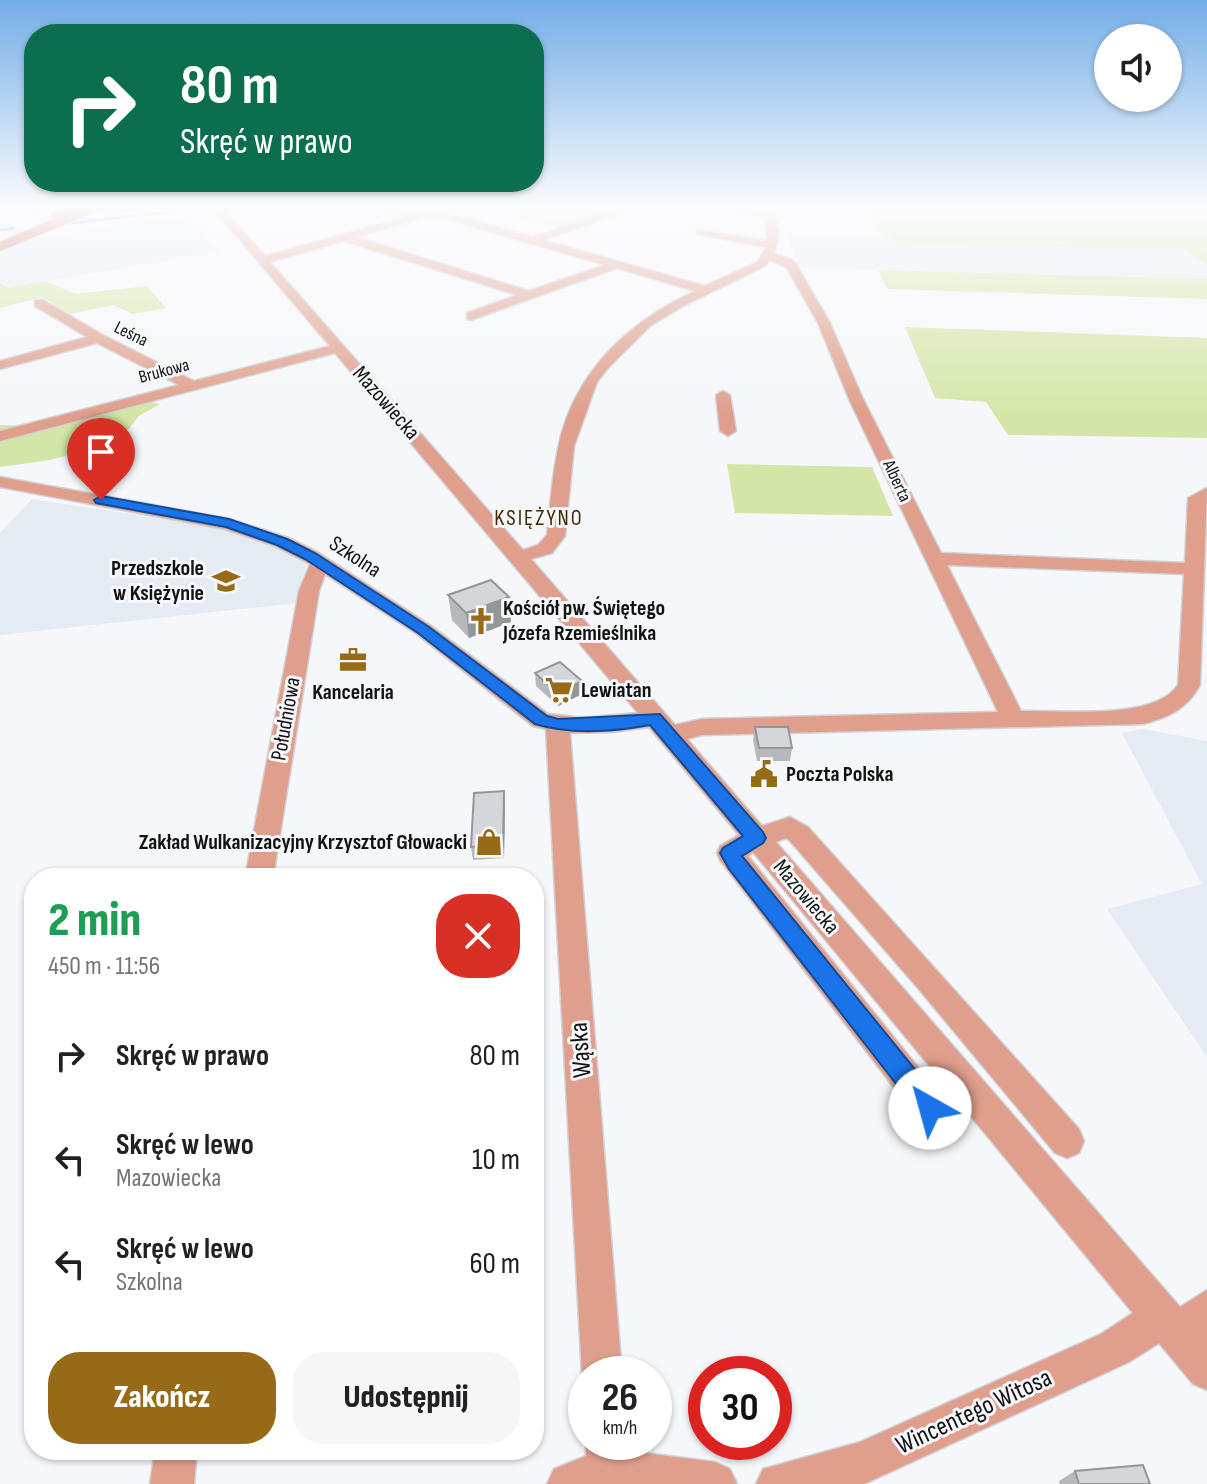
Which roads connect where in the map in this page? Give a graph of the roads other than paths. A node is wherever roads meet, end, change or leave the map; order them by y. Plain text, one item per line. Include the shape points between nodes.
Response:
1 (275, 274) edge
2 (463, 274) edge
3 (590, 274) edge
4 (652, 274) edge
5 (742, 274) edge
6 (797, 274) edge
7 (706, 290) junction
8 (532, 296) junction
9 (39, 303) dead end
10 (471, 316) dead end
11 (98, 338) junction
12 (338, 348) junction
13 (0, 365) edge
14 (190, 385) junction
15 (723, 395) dead end
16 (728, 431) dead end
17 (0, 436) edge
18 (0, 482) edge
19 (1207, 493) edge
20 (519, 557) junction
21 (934, 559) junction
22 (320, 563) junction
23 (1196, 571) junction
24 (1014, 721) junction
25 (558, 725) junction
26 (661, 727) junction
27 (756, 838) junction
28 (261, 868) edge
29 (930, 1108) dead end
30 (1067, 1141) dead end
31 (1182, 1320) edge
32 (601, 1356) edge
33 (1207, 1370) edge
34 (175, 1460) edge
35 (595, 1465) edge
36 (172, 1484) edge
37 (715, 1484) edge
38 (778, 1484) edge

1 - 12 street, Mazowiecka
2 - 8 street
3 - 8 street
4 - 7 street
5 - 7 street
6 - 21 street, Alberta
7 - 20 street via 635,331 590,382 566,446 556,536 545,549
8 - 10 street
9 - 11 street, Leśna
11 - 13 street, Leśna
11 - 14 street, Leśna
12 - 14 street, Brukowa
12 - 20 street, Mazowiecka
14 - 17 street, Brukowa
15 - 16 street
18 - 22 street, Szkolna via 229,524 282,542
19 - 23 street via 1197,498
20 - 26 street, Mazowiecka
21 - 23 street
21 - 24 street, Alberta
22 - 25 street, Szkolna via 424,630 527,711
22 - 28 street, Południowa via 309,591
23 - 24 street via 1189,685 1183,697 1143,716
24 - 26 street
25 - 26 street, Szkolna
25 - 32 street, Wąska
26 - 27 street, Mazowiecka
27 - 29 street via 730,853
27 - 30 street via 790,827 799,834
27 - 31 street, Mazowiecka
31 - 33 street, Mazowiecka
31 - 38 street, Wincentego Witosa via 864,1462
34 - 36 street
35 - 37 street

